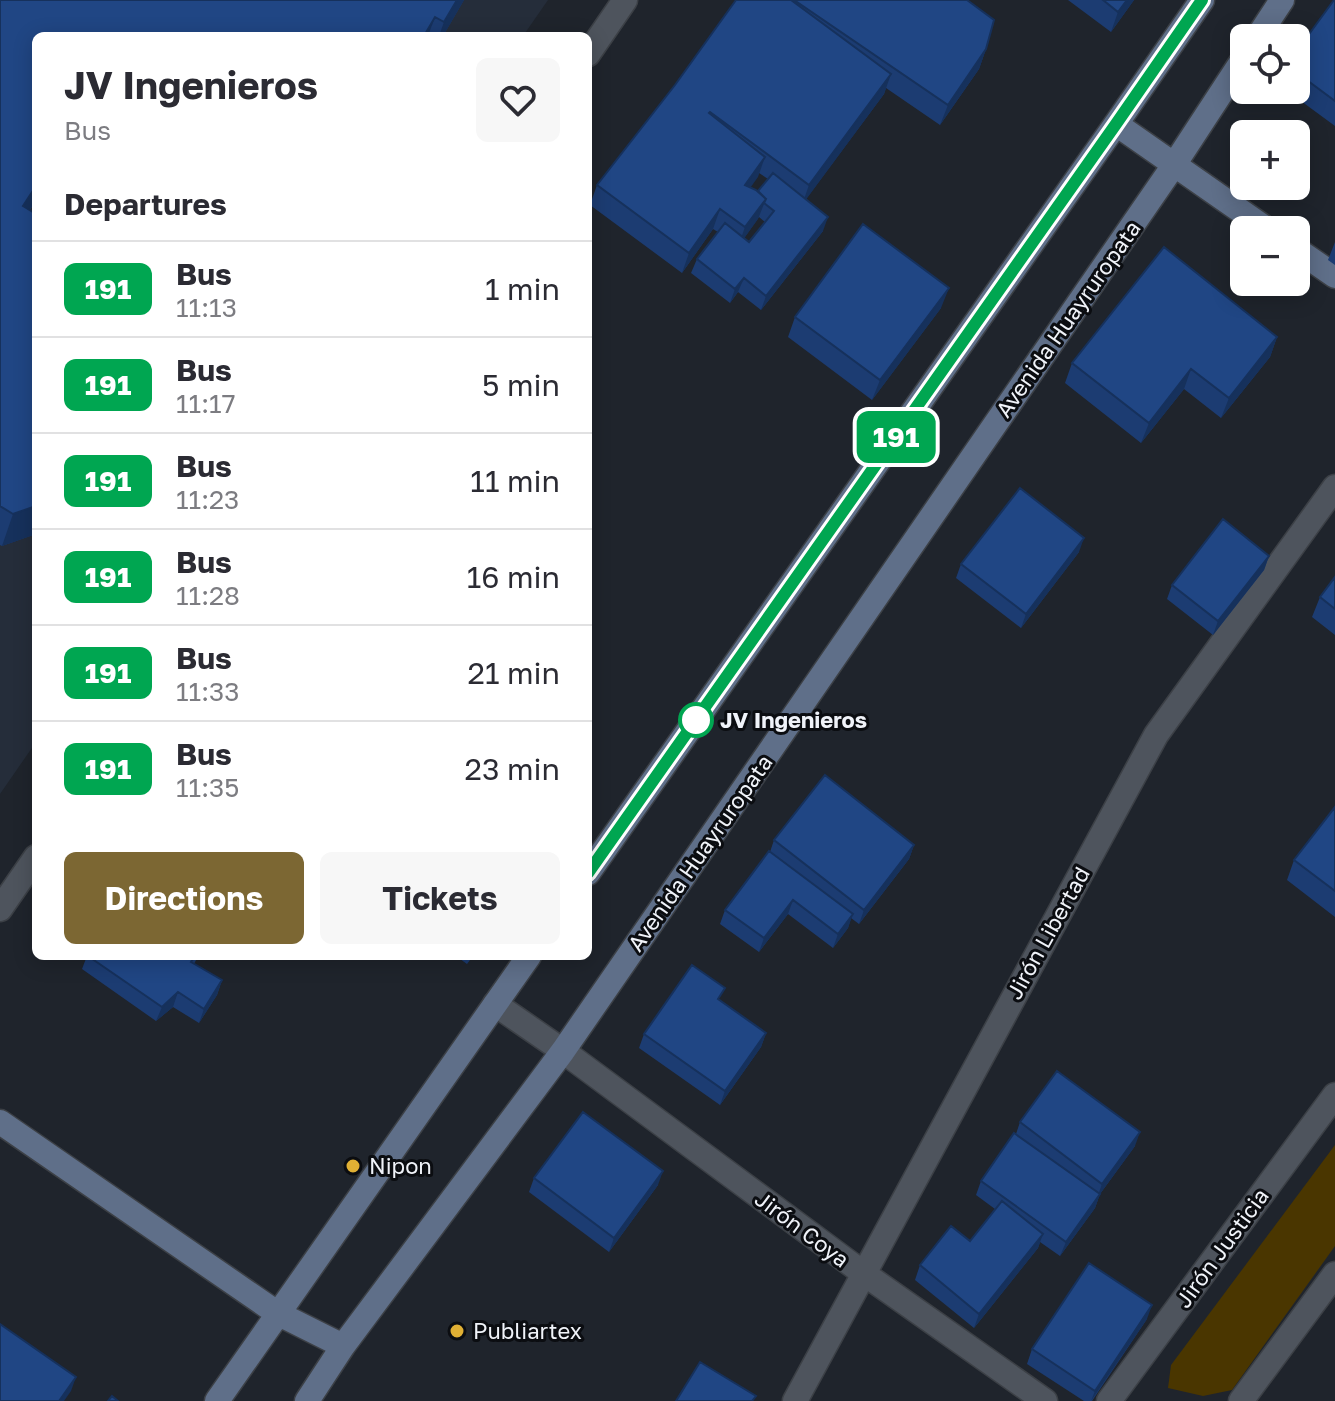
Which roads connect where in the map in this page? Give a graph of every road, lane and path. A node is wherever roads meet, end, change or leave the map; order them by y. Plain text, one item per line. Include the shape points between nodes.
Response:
1 (625, 0) edge
2 (1202, 0) edge
3 (1282, 0) edge
4 (1266, 24) edge
5 (592, 48) edge
6 (1230, 79) edge
7 (1116, 124) junction
8 (1174, 165) junction
9 (1248, 216) edge
10 (1310, 259) edge
11 (1335, 276) edge
12 (1335, 487) edge
13 (32, 863) edge
14 (592, 867) edge
15 (0, 909) edge
16 (526, 960) edge
17 (495, 1004) junction
18 (563, 1051) junction
19 (1335, 1095) edge
20 (0, 1122) edge
21 (863, 1273) junction
22 (1335, 1274) edge
23 (277, 1313) junction
24 (343, 1346) junction
25 (217, 1401) edge
26 (307, 1401) edge
27 (795, 1401) edge
28 (1045, 1401) edge
29 (1109, 1401) edge
30 (1241, 1401) edge

1 - 5 street
2 - 7 main road
3 - 4 main road
6 - 8 main road, Avenida Huayruropata
7 - 8 main road
7 - 14 main road
8 - 9 main road
8 - 18 main road, Avenida Huayruropata
10 - 11 main road
12 - 21 street, Jirón Libertad via 1156,735
13 - 15 street
16 - 17 main road
17 - 18 street, Jirón Coya
17 - 23 main road
18 - 21 street, Jirón Coya
18 - 24 main road, Avenida Huayruropata
19 - 29 street, Jirón Justicia
20 - 23 main road
21 - 27 street, Jirón Libertad
21 - 28 street, Jirón Coya
22 - 30 street
23 - 24 main road
23 - 25 main road
24 - 26 main road, Avenida Huayruropata

